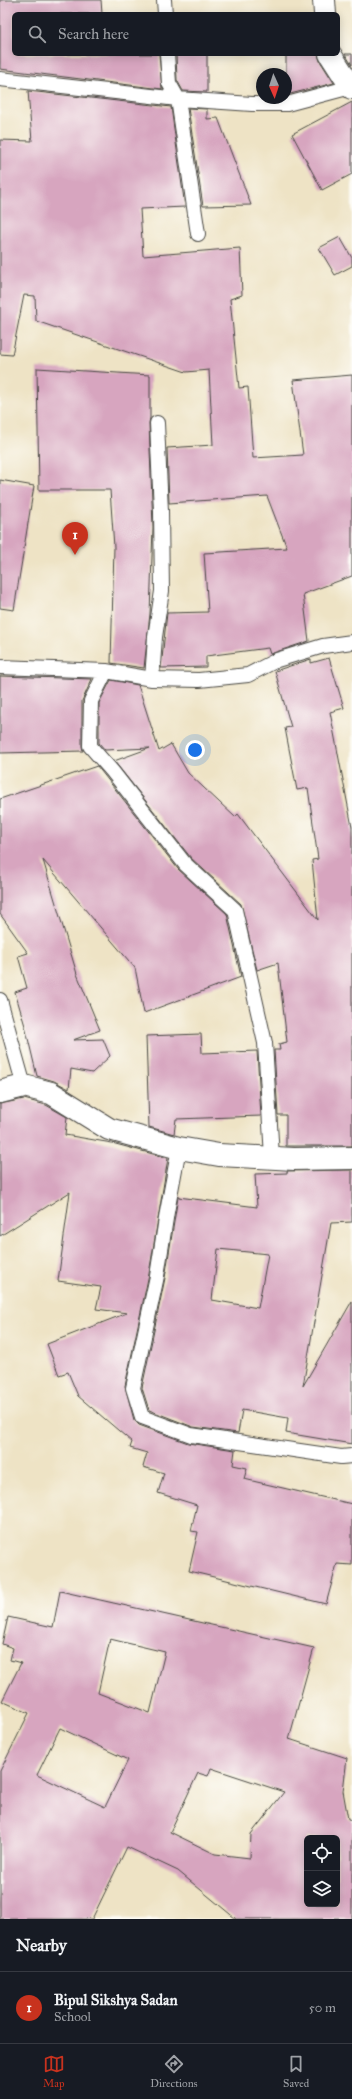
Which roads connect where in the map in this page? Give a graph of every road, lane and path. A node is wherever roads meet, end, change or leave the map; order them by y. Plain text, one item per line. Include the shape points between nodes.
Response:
1 (164, 0) edge
2 (324, 0) edge
3 (165, 12) edge
4 (325, 12) edge
5 (168, 56) edge
6 (331, 56) edge
7 (0, 78) edge
8 (351, 88) edge
9 (178, 99) junction
10 (198, 234) dead end
11 (157, 423) dead end
12 (352, 642) edge
13 (0, 668) edge
14 (106, 671) junction
15 (152, 679) junction
16 (0, 1000) edge
17 (24, 1086) junction
18 (0, 1092) edge
19 (179, 1148) junction
20 (272, 1157) junction
21 (352, 1158) edge
22 (352, 1456) edge

1 - 3 lane
2 - 4 street
5 - 9 lane via 168,83
6 - 8 street
7 - 9 lane
8 - 9 lane via 287,104
9 - 10 lane
11 - 15 lane via 162,591
12 - 15 lane via 323,646 276,660 248,675 199,680
13 - 14 lane
14 - 15 lane
14 - 20 lane via 91,701 90,746 185,864 235,910 265,1043
16 - 17 lane
17 - 18 street
17 - 19 street via 51,1093 109,1129
19 - 20 street via 219,1155
19 - 22 lane via 157,1276 132,1388 142,1417 191,1435 341,1457
20 - 21 street

